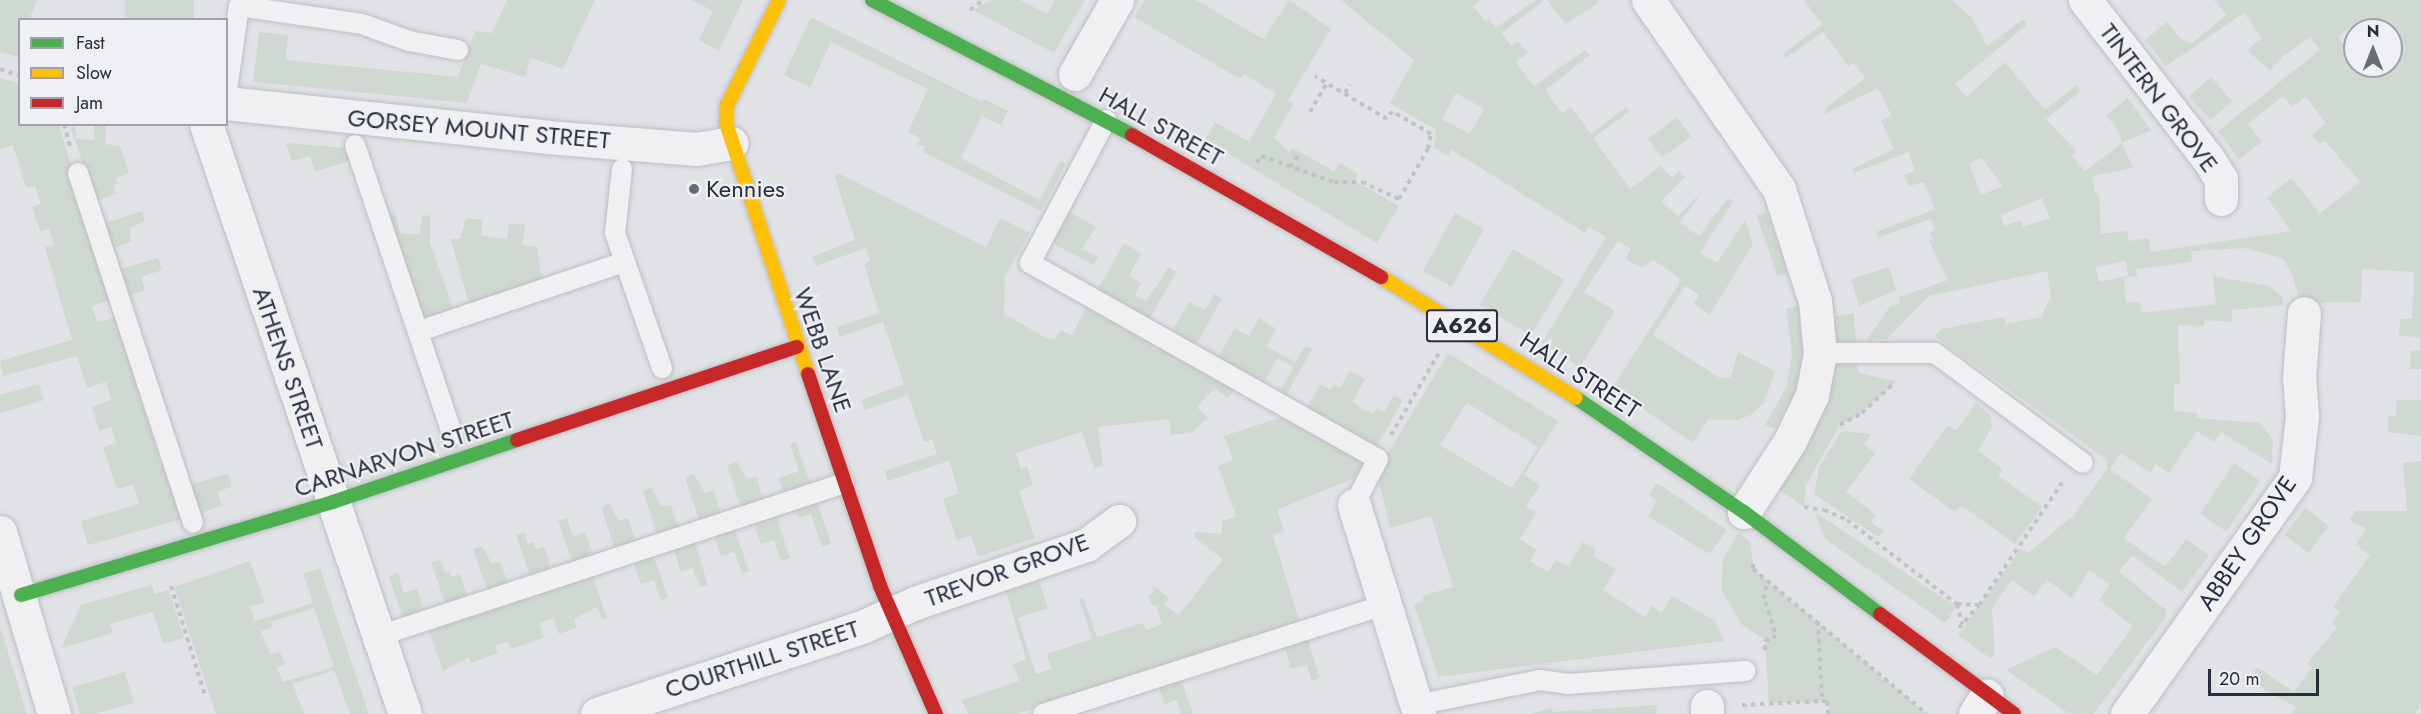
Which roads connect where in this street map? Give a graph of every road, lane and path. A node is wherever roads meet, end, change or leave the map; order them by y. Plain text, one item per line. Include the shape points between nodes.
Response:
1 (779, 0) edge
2 (872, 0) edge
3 (984, 0) edge
4 (1648, 0) edge
5 (2085, 0) edge
6 (1113, 7) edge
7 (967, 16) dead end
8 (458, 50) dead end
9 (0, 69) edge
10 (1075, 74) dead end
11 (18, 75) edge
12 (1315, 76) dead end
13 (1327, 83) junction
14 (228, 84) edge
15 (1350, 84) dead end
16 (1345, 93) junction
17 (228, 103) edge
18 (1310, 112) dead end
19 (1106, 120) junction
20 (207, 126) edge
21 (731, 143) junction
22 (356, 145) dead end
23 (1300, 152) dead end
24 (1290, 167) junction
25 (622, 169) dead end
26 (78, 174) dead end
27 (1251, 174) dead end
28 (2221, 199) dead end
29 (624, 262) junction
30 (2304, 314) dead end
31 (419, 331) junction
32 (797, 347) junction
33 (1441, 349) dead end
34 (1820, 353) junction
35 (662, 368) dead end
36 (1902, 378) dead end
37 (1840, 425) dead end
38 (453, 436) dead end
39 (1377, 459) junction
40 (2083, 463) dead end
41 (2064, 481) dead end
42 (843, 483) junction
43 (333, 502) junction
44 (1354, 505) joint
45 (1804, 507) dead end
46 (1744, 512) junction
47 (1119, 521) dead end
48 (193, 523) dead end
49 (1, 537) edge
50 (1752, 560) dead end
51 (169, 579) dead end
52 (1767, 580) junction
53 (21, 595) junction
54 (1957, 604) junction
55 (1384, 605) junction
56 (1979, 605) junction
57 (891, 613) junction
58 (1818, 621) junction
59 (1962, 624) junction
60 (379, 636) junction
61 (1953, 636) dead end
62 (1766, 661) dead end
63 (1746, 671) dead end
64 (1768, 693) dead end
65 (205, 695) dead end
66 (1822, 701) junction
67 (1769, 703) junction
68 (1981, 704) edge
69 (1417, 710) edge
70 (1707, 710) edge
71 (54, 714) edge
72 (405, 714) edge
73 (597, 714) edge
74 (936, 714) edge
75 (1043, 714) edge
76 (1828, 714) edge
77 (1928, 714) edge
78 (2014, 714) edge
79 (2127, 714) edge

1 - 21 street, WEBB LANE via 727,105
2 - 19 street, HALL STREET / A626
3 - 7 path via 972,7
4 - 34 street via 1779,189 1812,287
5 - 28 street, TINTERN GROVE via 2209,160 2221,179
6 - 10 street
8 - 14 lane via 408,41 362,24 239,6
9 - 11 path
12 - 13 path
13 - 16 path
13 - 18 path
15 - 16 path
16 - 24 path via 1388,119 1392,111 1431,134 1428,149 1399,199 1364,180 1334,182
17 - 21 street, GORSEY MOUNT STREET via 549,138 697,149
19 - 39 lane via 1030,263
19 - 46 street, HALL STREET / A626 via 1290,222 1442,314 1585,404
20 - 43 street, ATHENS STREET
21 - 32 street, WEBB LANE
22 - 31 lane
23 - 24 path
24 - 27 path via 1261,156
25 - 29 lane via 615,233
26 - 48 lane
29 - 31 lane
29 - 35 lane
30 - 79 street, ABBEY GROVE via 2299,378 2302,417 2295,478
31 - 38 lane
32 - 42 street, WEBB LANE
32 - 43 street, CARNARVON STREET
33 - 39 path
34 - 40 lane via 1935,353
34 - 46 street via 1817,380 1806,410
36 - 37 path via 1862,413
39 - 44 lane
41 - 56 path
42 - 57 street, WEBB LANE
42 - 60 lane
43 - 53 street, CARNARVON STREET
43 - 60 street, ATHENS STREET
44 - 55 street
45 - 54 path via 1847,520
46 - 68 street, HALL STREET / A626
47 - 57 street, TREVOR GROVE via 1092,543
49 - 53 street
50 - 52 path via 1754,570
51 - 65 path
52 - 58 path
52 - 62 path via 1764,599 1775,632 1774,639 1765,640
53 - 71 street
54 - 56 path
54 - 59 path
55 - 69 street
55 - 75 lane
56 - 59 path
57 - 73 street, COURTHILL STREET via 864,626
57 - 74 street, WEBB LANE
58 - 66 path
58 - 77 path
59 - 61 path
60 - 72 street, ATHENS STREET
63 - 69 lane via 1568,684 1540,680
64 - 67 path
66 - 67 path
66 - 76 path via 1827,701
67 - 70 path
68 - 78 street, HALL STREET / A626

